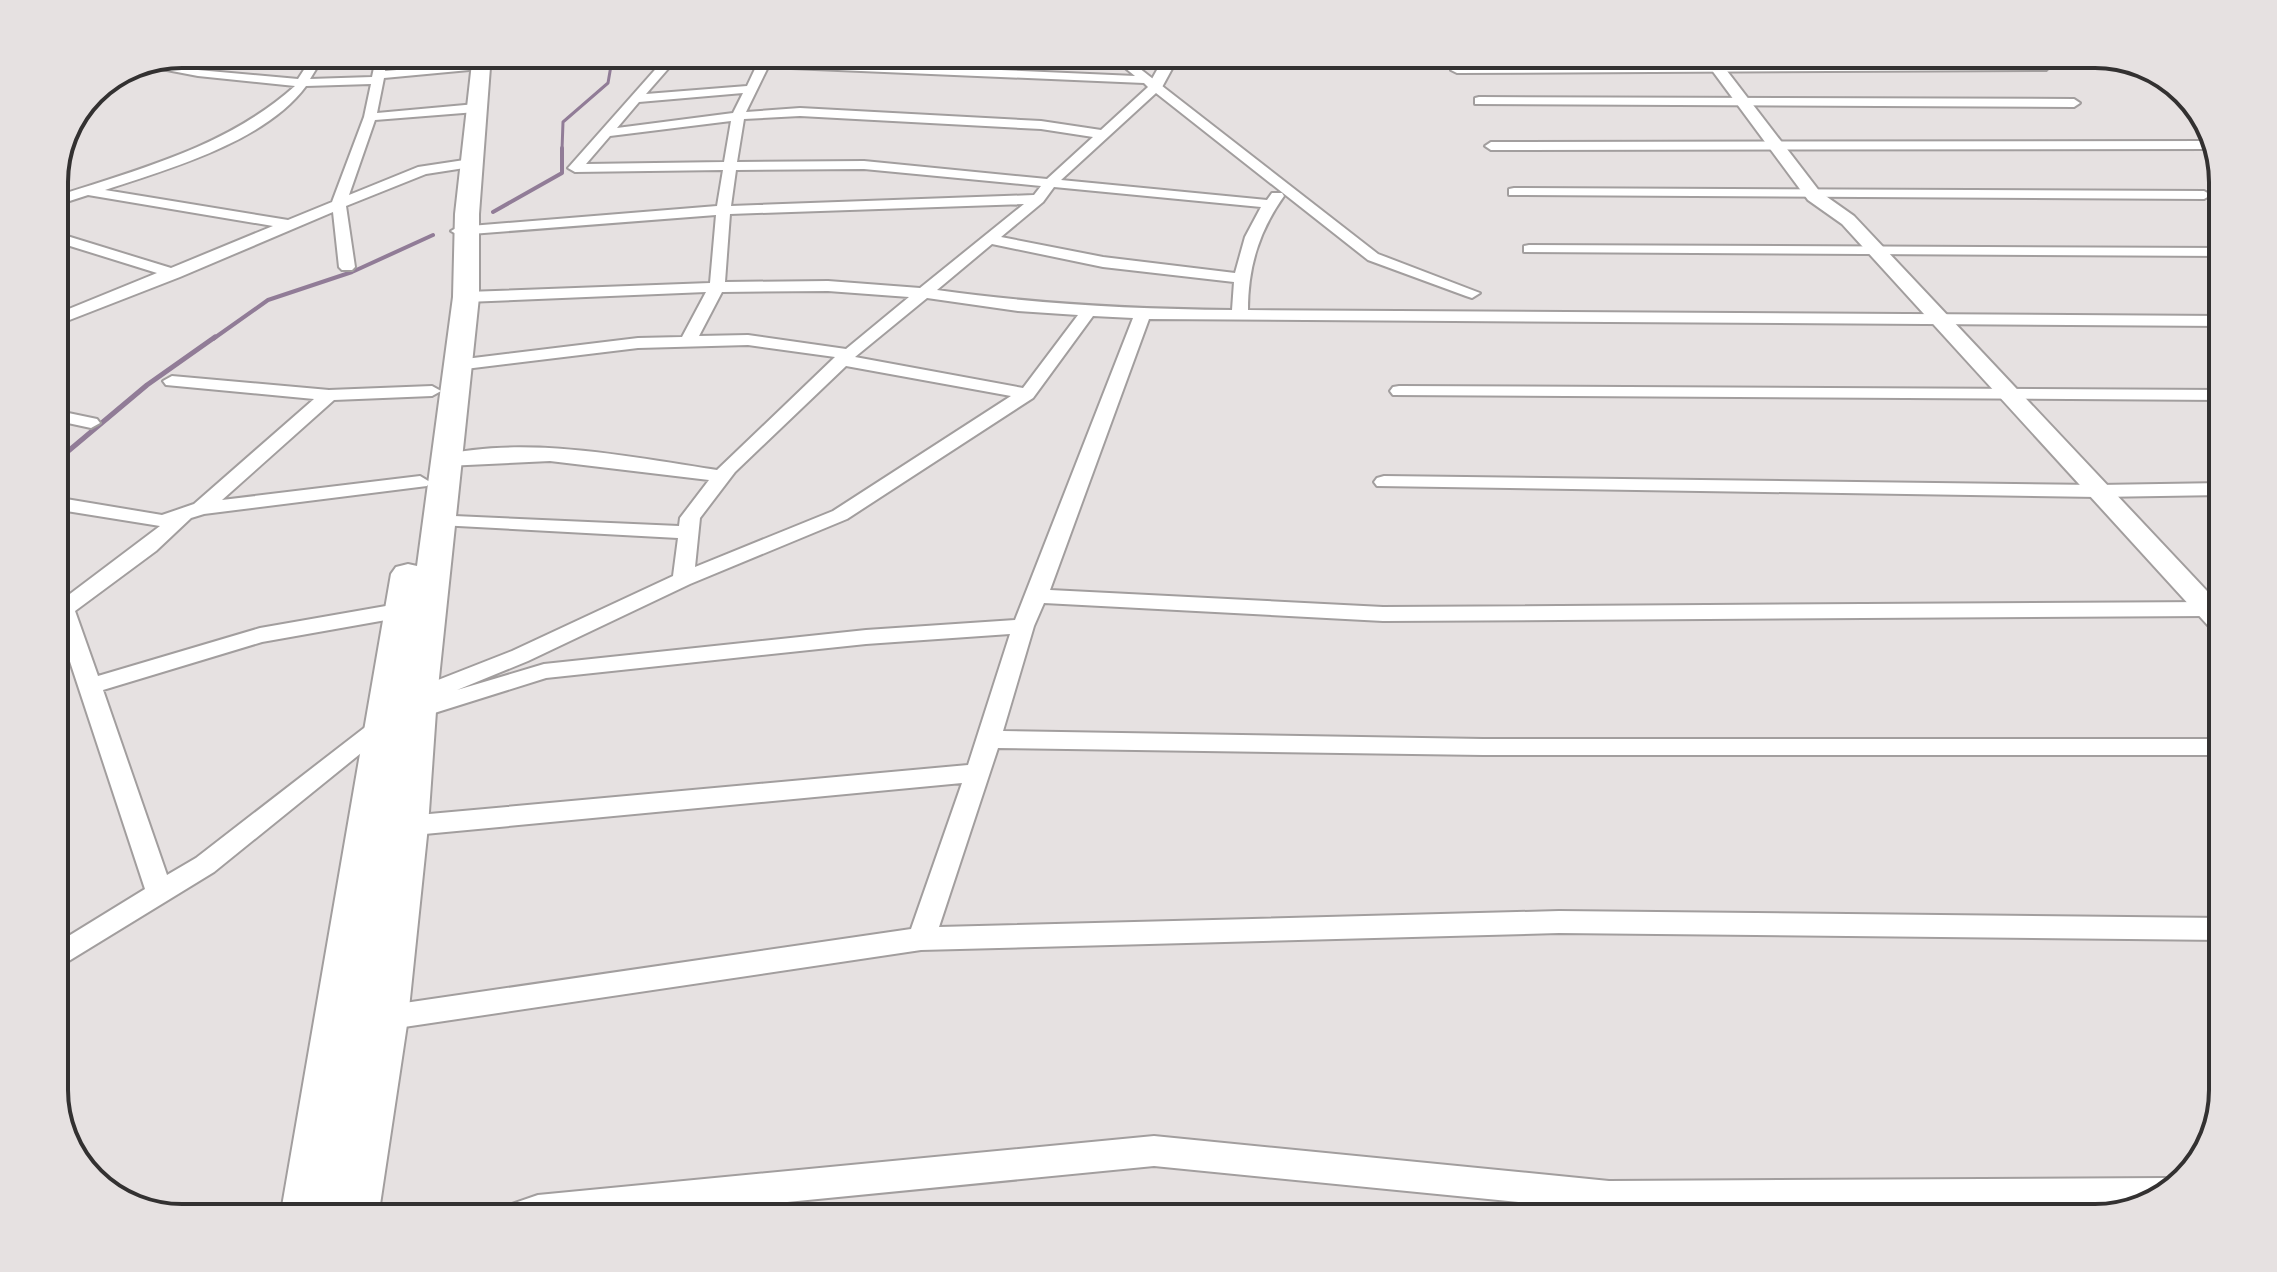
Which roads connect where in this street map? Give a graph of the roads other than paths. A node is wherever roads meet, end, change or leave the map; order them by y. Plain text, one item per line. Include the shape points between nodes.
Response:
1 (312, 68) edge
2 (381, 68) edge
3 (433, 68) edge
4 (480, 68) edge
5 (663, 68) edge
6 (761, 68) edge
7 (871, 68) edge
8 (919, 68) edge
9 (1132, 68) edge
10 (1162, 68) edge
11 (1521, 68) edge
12 (1718, 68) edge
13 (175, 69) edge
14 (914, 70) junction
15 (1457, 70) dead end
16 (380, 77) junction
17 (302, 83) junction
18 (1151, 83) junction
19 (750, 89) junction
20 (635, 99) junction
21 (1479, 101) dead end
22 (1743, 102) junction
23 (2074, 103) dead end
24 (476, 108) junction
25 (738, 116) junction
26 (370, 117) junction
27 (605, 133) junction
28 (1102, 134) junction
29 (2203, 145) edge
30 (1491, 146) dead end
31 (1776, 146) junction
32 (471, 163) junction
33 (730, 168) junction
34 (1049, 184) junction
35 (1284, 188) junction
36 (87, 190) junction
37 (1514, 192) dead end
38 (2204, 195) dead end
39 (1814, 196) junction
40 (68, 197) edge
41 (1038, 199) junction
42 (1270, 204) junction
43 (339, 205) junction
44 (723, 210) junction
45 (287, 224) junction
46 (465, 225) junction
47 (989, 239) junction
48 (68, 240) edge
49 (1529, 249) dead end
50 (1877, 252) junction
51 (2209, 252) edge
52 (347, 267) dead end
53 (176, 274) junction
54 (1239, 278) junction
55 (717, 287) junction
56 (923, 293) junction
57 (1472, 293) dead end
58 (466, 297) junction
59 (1090, 309) junction
60 (1240, 313) junction
61 (1143, 314) junction
62 (1942, 320) junction
63 (68, 321) edge
64 (2209, 321) edge
65 (688, 341) junction
66 (845, 357) junction
67 (445, 378) junction
68 (172, 381) dead end
69 (1399, 391) dead end
70 (1027, 394) junction
71 (329, 395) junction
72 (2007, 395) junction
73 (2209, 395) edge
74 (68, 418) edge
75 (91, 423) dead end
76 (433, 471) junction
77 (722, 476) junction
78 (1384, 482) dead end
79 (2209, 489) edge
80 (2098, 491) junction
81 (68, 505) edge
82 (192, 513) junction
83 (439, 519) junction
84 (688, 533) junction
85 (683, 579) junction
86 (1037, 596) junction
87 (68, 606) edge
88 (403, 610) junction
89 (2209, 610) edge
90 (2209, 617) edge
91 (1023, 626) junction
92 (68, 633) edge
93 (90, 686) junction
94 (407, 710) junction
95 (987, 739) junction
96 (2209, 747) edge
97 (978, 773) junction
98 (407, 826) junction
99 (363, 866) junction
100 (160, 893) junction
101 (2209, 929) edge
102 (921, 939) junction
103 (68, 950) edge
104 (384, 1018) junction
105 (2143, 1193) edge
106 (309, 1204) edge
107 (353, 1204) edge
108 (610, 1204) edge

1 - 17 street
2 - 16 street
3 - 16 street
4 - 24 main road
5 - 20 street
6 - 19 street
7 - 14 street
8 - 14 street
9 - 18 street
10 - 18 street
11 - 15 street
12 - 22 street
13 - 17 street
14 - 18 street
16 - 17 street
16 - 26 street
17 - 36 street via 248,129
18 - 28 street
18 - 35 street
19 - 20 street
19 - 25 street
20 - 27 street
21 - 22 street
22 - 23 street
22 - 31 street
24 - 26 street
24 - 32 main road
25 - 27 street
25 - 28 street via 800,112 1041,125
25 - 33 street
26 - 43 street
27 - 33 street via 575,168
28 - 34 street
29 - 31 street
30 - 31 street
31 - 39 street
32 - 43 street via 442,168
32 - 46 main road
33 - 34 street via 864,165
33 - 44 street
34 - 41 street
34 - 42 street
35 - 42 street
35 - 57 street via 1373,257
36 - 40 street
36 - 45 street
37 - 39 street
38 - 39 street
39 - 50 street via 1848,220
41 - 44 street
41 - 47 street
42 - 54 street via 1249,243
43 - 45 street
43 - 52 street
43 - 53 street
44 - 46 street
44 - 55 street
45 - 53 street
46 - 58 main road
46 - 67 main road
47 - 54 street via 1103,262
47 - 56 street
48 - 53 street
49 - 50 street
50 - 51 street
50 - 62 street
53 - 63 street
54 - 60 street
55 - 56 street via 828,286
55 - 58 street
55 - 65 street
56 - 59 street
56 - 66 street
58 - 67 main road
59 - 61 street
59 - 70 street
60 - 61 street
60 - 62 street
61 - 86 street
62 - 64 street
62 - 72 street
65 - 66 street via 748,340
65 - 67 street via 638,343
66 - 70 street
66 - 77 street
67 - 71 street
67 - 76 main road
68 - 71 street
69 - 72 street
70 - 85 street via 840,515
71 - 82 street
72 - 73 street
72 - 80 street
74 - 75 street
76 - 77 street via 487,454 575,455
76 - 82 street
76 - 83 main road
76 - 88 main road
77 - 84 street via 690,518
78 - 80 street
79 - 80 street
80 - 89 street
81 - 82 street via 163,521
82 - 87 street
83 - 84 street
83 - 94 main road
84 - 85 street
85 - 94 street
86 - 90 street via 1383,614
86 - 91 street
88 - 93 street via 260,635
88 - 94 main road
91 - 94 street via 544,671
91 - 95 street
92 - 93 street
93 - 100 street
94 - 98 main road
94 - 99 main road
94 - 100 street via 205,865
95 - 96 street via 1483,747
95 - 97 street
97 - 98 street
97 - 102 street
98 - 99 street
98 - 104 main road
99 - 106 main road
100 - 103 street
101 - 102 street via 1559,922
102 - 104 street
104 - 107 main road
105 - 108 street via 1609,1196 1154,1151

